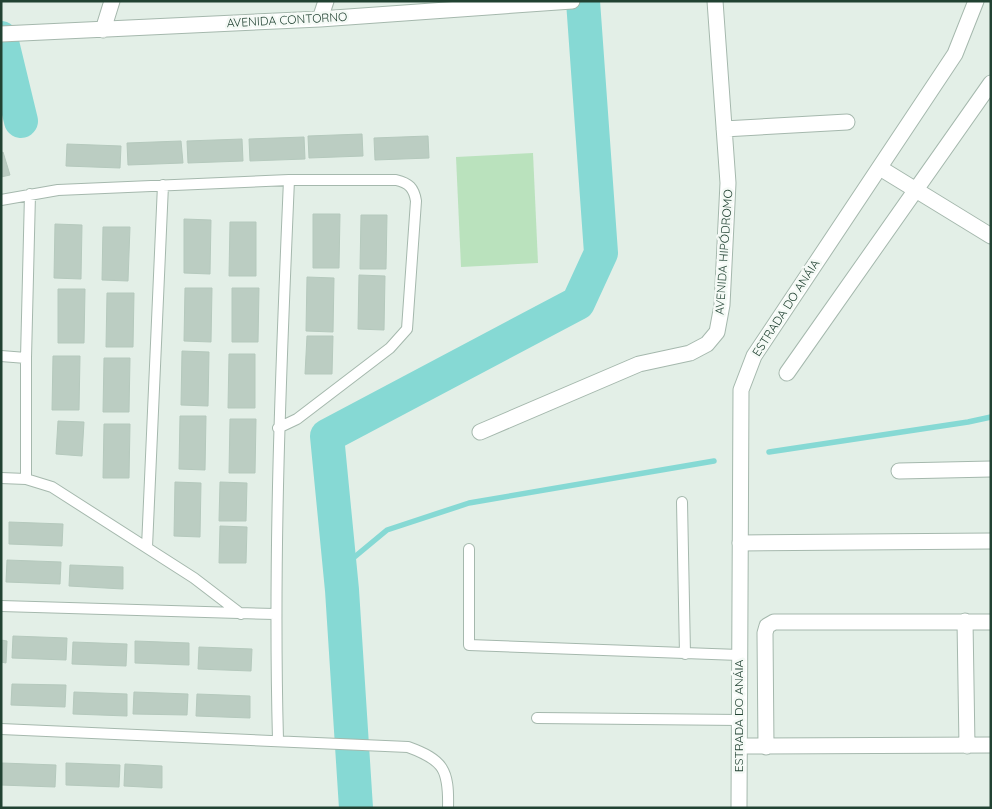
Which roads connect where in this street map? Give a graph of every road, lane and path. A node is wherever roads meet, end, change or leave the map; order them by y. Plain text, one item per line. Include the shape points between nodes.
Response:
1 (112, 1) edge
2 (326, 1) edge
3 (572, 1) edge
4 (715, 1) edge
5 (976, 1) edge
6 (553, 2) edge
7 (560, 2) edge
8 (320, 19) junction
9 (103, 30) junction
10 (1, 34) edge
11 (991, 83) edge
12 (847, 122) dead end
13 (724, 129) junction
14 (880, 168) junction
15 (289, 180) junction
16 (163, 185) junction
17 (916, 189) junction
18 (30, 194) junction
19 (1, 200) edge
20 (991, 236) edge
21 (1, 356) edge
22 (26, 358) junction
23 (787, 373) dead end
24 (278, 428) junction
25 (480, 432) dead end
26 (991, 469) edge
27 (899, 471) dead end
28 (1, 478) edge
29 (26, 479) junction
30 (682, 502) dead end
31 (991, 541) edge
32 (740, 543) junction
33 (147, 547) junction
34 (469, 548) dead end
35 (1, 606) edge
36 (241, 614) junction
37 (275, 614) junction
38 (965, 622) junction
39 (991, 622) edge
40 (685, 654) junction
41 (740, 655) junction
42 (538, 718) dead end
43 (740, 720) junction
44 (1, 729) edge
45 (278, 740) junction
46 (740, 746) junction
47 (967, 746) junction
48 (991, 746) edge
49 (766, 747) junction
50 (448, 808) edge
51 (739, 808) edge

1 - 9 street
2 - 8 street
3 - 7 street, AVENIDA CONTORNO
4 - 13 street, AVENIDA HIPÓDROMO
5 - 14 street, ESTRADA DO ANÁIA via 955,54
6 - 7 street, AVENIDA CONTORNO
6 - 8 street, AVENIDA CONTORNO
8 - 9 street, AVENIDA CONTORNO
9 - 10 street, AVENIDA CONTORNO
11 - 17 street
12 - 13 street
13 - 25 street, AVENIDA HIPÓDROMO via 728,183 722,305 717,332 707,344 690,353 639,364
14 - 17 street
14 - 32 street, ESTRADA DO ANÁIA via 754,356 746,374 741,390
15 - 16 lane
15 - 24 lane
15 - 24 lane via 396,180 409,185 416,201 407,329 390,348 298,419
16 - 18 lane
16 - 33 lane
17 - 20 street
17 - 23 street
18 - 19 lane
18 - 22 lane
21 - 22 lane
22 - 29 lane
24 - 37 lane
26 - 27 street
28 - 29 lane
29 - 33 lane via 52,488
30 - 40 lane
31 - 32 street
32 - 41 street, ESTRADA DO ANÁIA
33 - 36 lane
34 - 40 lane via 469,645
35 - 36 lane
36 - 37 lane
37 - 45 lane
38 - 39 street
38 - 47 street
38 - 49 street via 774,622 765,633
40 - 41 lane
41 - 43 street, ESTRADA DO ANÁIA
42 - 43 lane
43 - 46 street, ESTRADA DO ANÁIA
44 - 45 lane
45 - 50 lane via 408,747 428,754 442,767 448,784
46 - 49 street
46 - 51 street, ESTRADA DO ANÁIA
47 - 48 street
47 - 49 street

